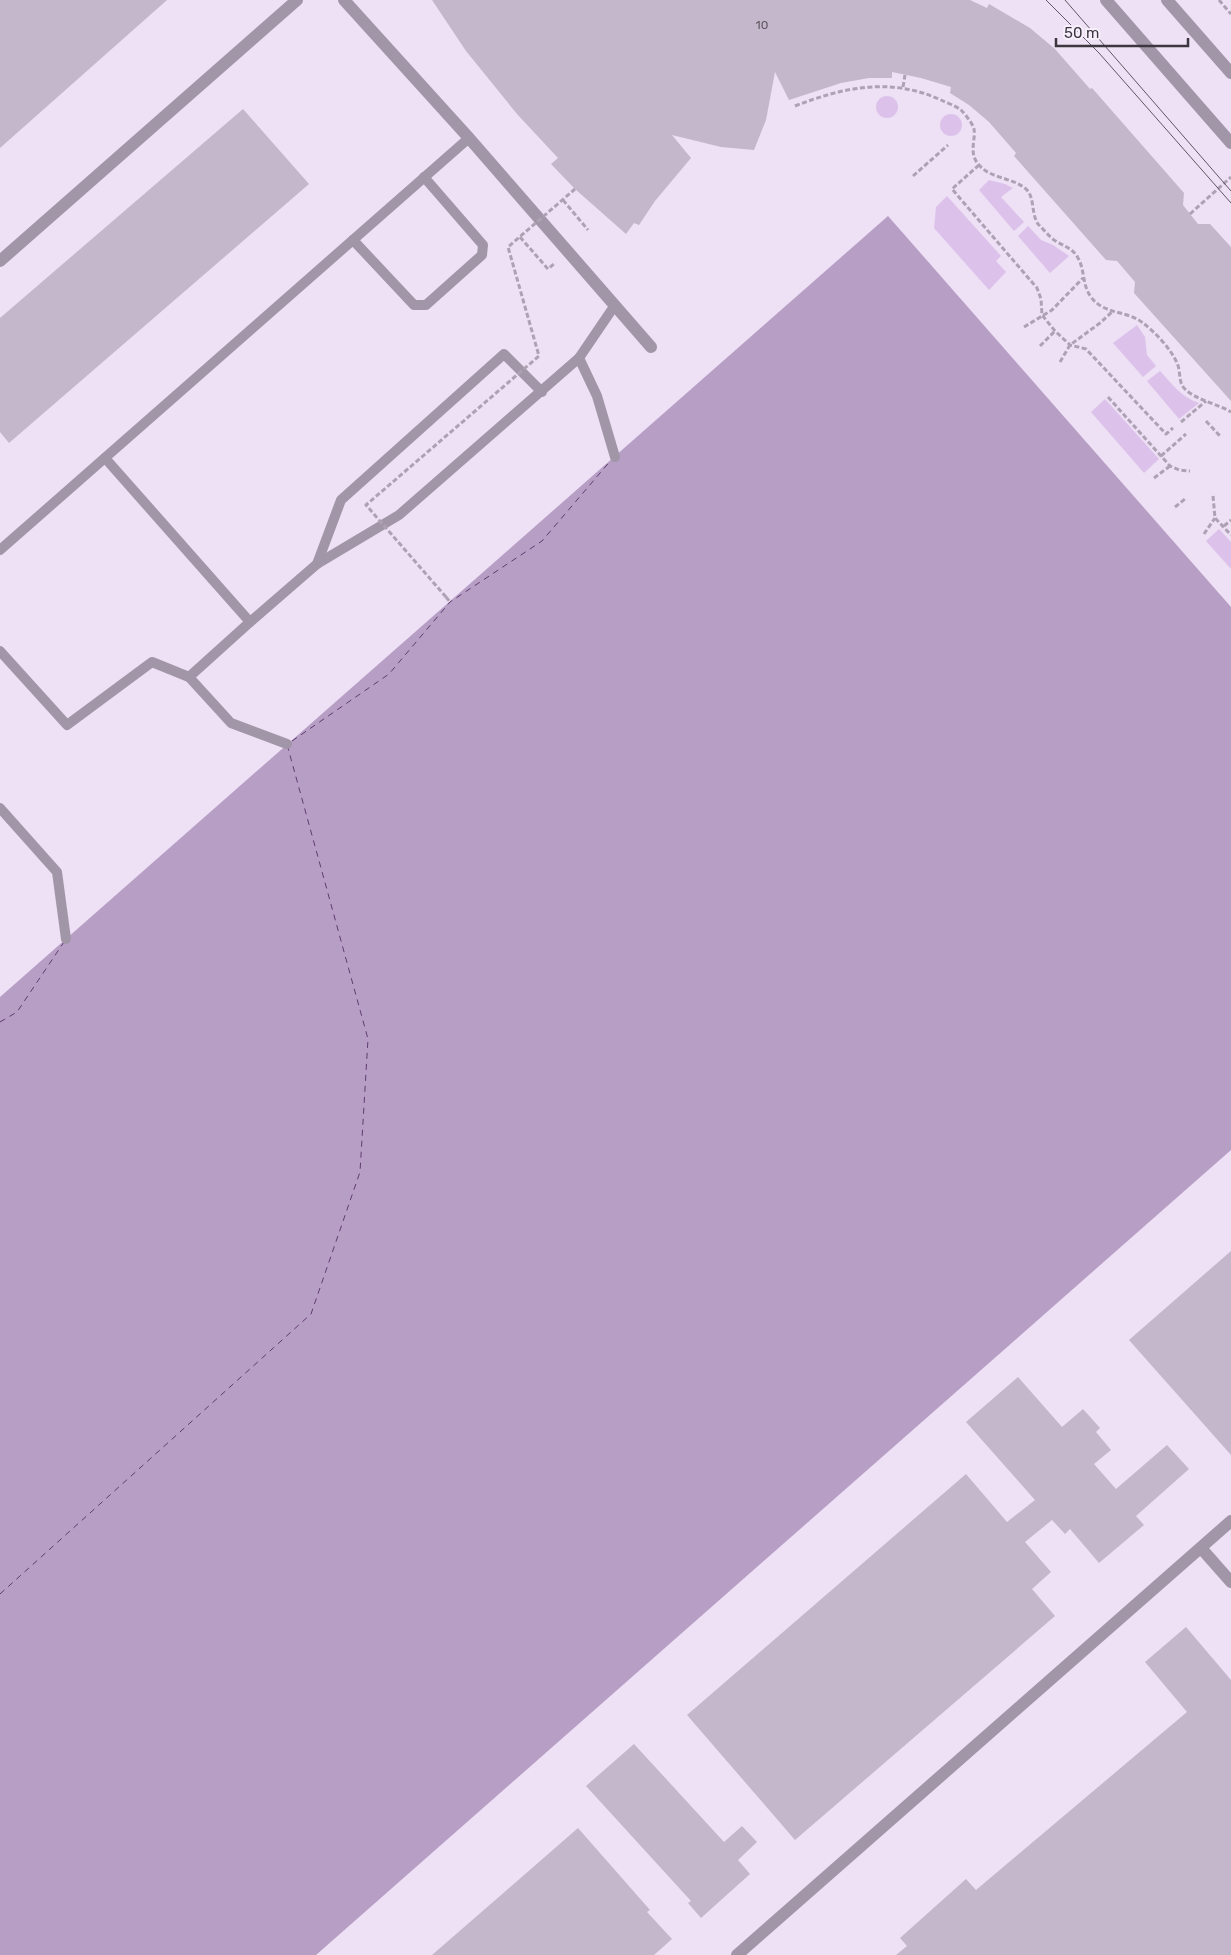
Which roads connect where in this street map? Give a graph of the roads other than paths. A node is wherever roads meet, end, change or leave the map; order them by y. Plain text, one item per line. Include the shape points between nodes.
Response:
1 (297, 0) edge
2 (344, 0) edge
3 (1106, 0) edge
4 (1168, 0) edge
5 (1231, 73) edge
6 (469, 138) junction
7 (1231, 143) edge
8 (424, 177) junction
9 (353, 240) junction
10 (0, 261) edge
11 (615, 305) junction
12 (651, 347) dead end
13 (579, 358) junction
14 (542, 392) junction
15 (615, 457) dead end
16 (105, 458) junction
17 (0, 550) edge
18 (317, 564) junction
19 (250, 622) junction
20 (0, 651) edge
21 (189, 677) junction
22 (287, 744) dead end
23 (0, 808) edge
24 (66, 939) dead end
25 (1231, 1522) edge
26 (1201, 1548) junction
27 (1231, 1582) edge
28 (737, 1955) edge

1 - 10 street
2 - 6 street
3 - 7 street
4 - 5 street
6 - 8 lane
6 - 11 street
8 - 9 lane
8 - 9 lane via 483,244 482,255 426,305 414,305
9 - 16 lane
11 - 12 street
11 - 13 lane
13 - 14 lane
13 - 15 lane via 597,396
14 - 18 lane via 399,515
14 - 18 lane via 504,354 340,500
16 - 17 lane
16 - 19 lane
18 - 19 lane
19 - 21 lane
20 - 21 lane via 67,725 152,662
21 - 22 lane via 231,723
23 - 24 lane via 57,872
25 - 26 street
26 - 27 street
26 - 28 street

